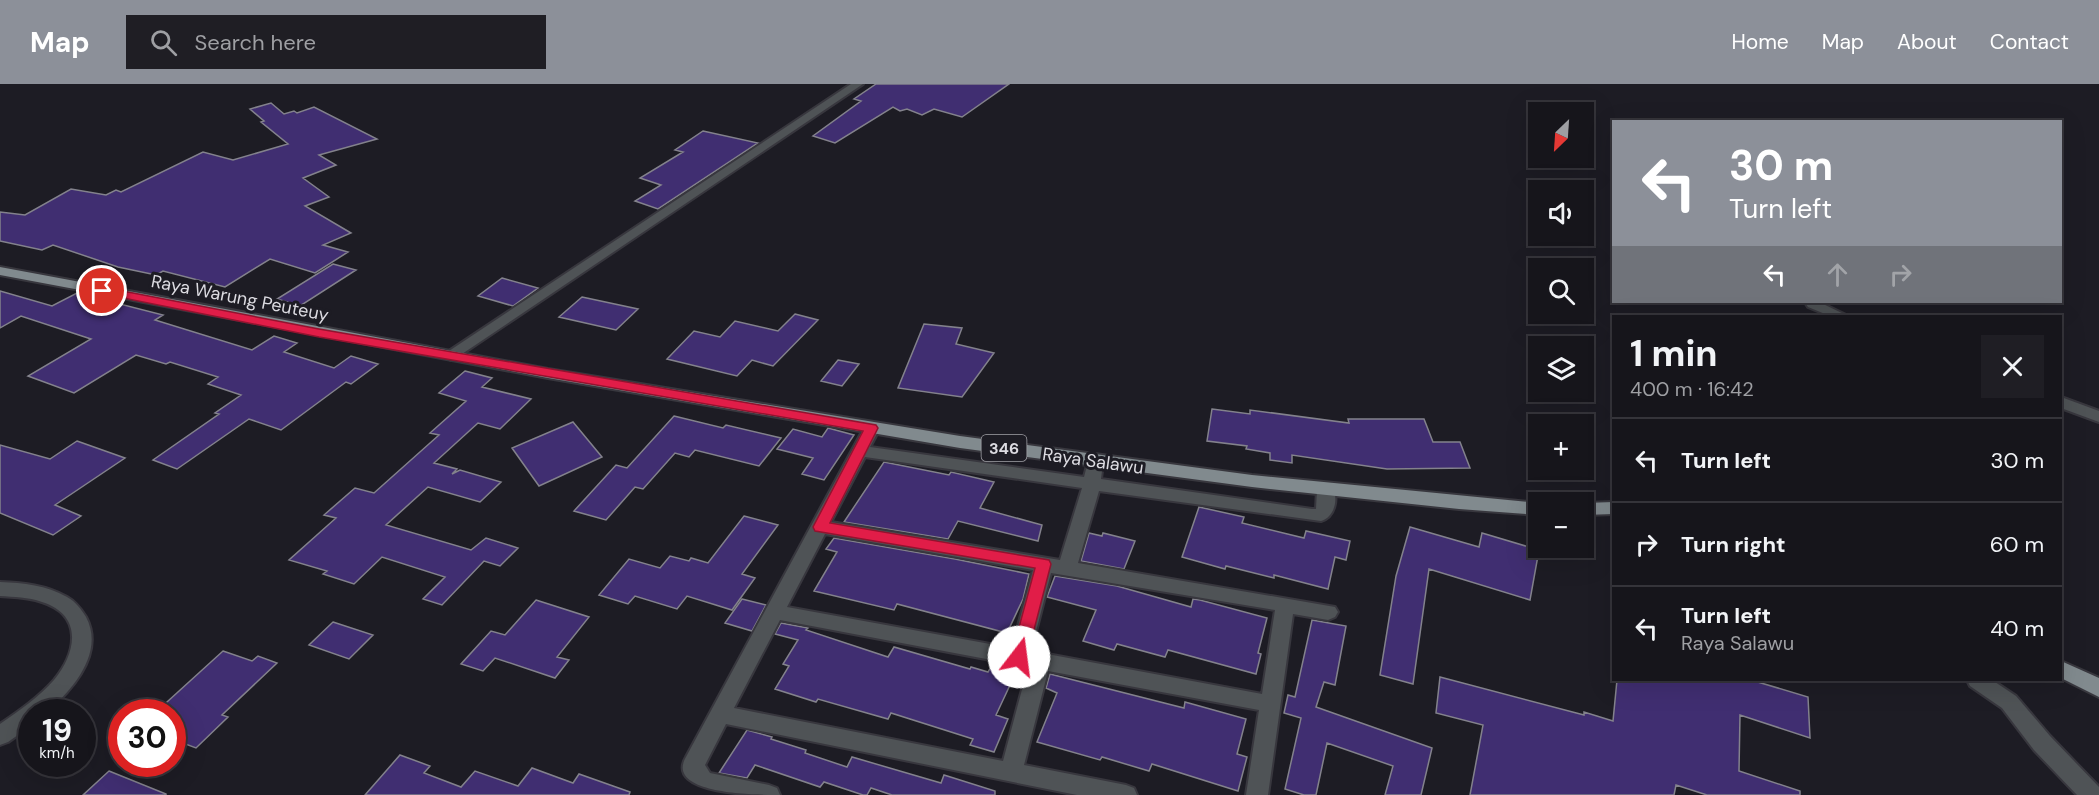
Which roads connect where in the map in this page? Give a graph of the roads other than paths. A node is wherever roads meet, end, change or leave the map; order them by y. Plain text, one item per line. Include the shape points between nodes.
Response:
1 (858, 84) edge
2 (0, 271) edge
3 (1813, 304) dead end
4 (1839, 315) edge
5 (451, 355) junction
6 (473, 359) joint
7 (2062, 402) edge
8 (2099, 417) edge
9 (872, 428) junction
10 (861, 451) junction
11 (1095, 462) junction
12 (1092, 484) junction
13 (1326, 490) junction
14 (1528, 508) edge
15 (1612, 508) edge
16 (1594, 509) edge
17 (820, 527) junction
18 (1044, 564) junction
19 (1066, 568) junction
20 (0, 589) edge
21 (1285, 605) junction
22 (776, 612) junction
23 (1328, 612) dead end
24 (1019, 657) junction
25 (1040, 661) junction
26 (2062, 670) edge
27 (1978, 681) edge
28 (2099, 688) edge
29 (1270, 704) junction
30 (721, 714) junction
31 (0, 736) edge
32 (1011, 772) junction
33 (769, 795) edge
34 (1126, 795) edge
35 (1257, 795) edge
36 (2092, 795) edge

1 - 5 street
2 - 5 main road, Raya Warung Peuteuy / 346
3 - 4 street
5 - 6 main road, Raya Warung Peuteuy / 346
6 - 9 main road, Raya Salawu / 346
7 - 8 street
9 - 10 street
9 - 11 main road, Raya Salawu / 346
10 - 12 street
10 - 17 street
11 - 12 street
11 - 13 main road, Raya Salawu / 346
12 - 13 street via 1312,515 1325,511
12 - 19 street
13 - 14 main road, Raya Salawu / 346
15 - 16 main road
17 - 18 street
17 - 22 street
18 - 19 street
18 - 24 street
19 - 21 street
20 - 31 street via 28,591 67,606 76,615 84,645 61,686
21 - 23 street
21 - 29 street
22 - 24 street
22 - 30 street
24 - 25 street
25 - 29 street
25 - 32 street
26 - 28 main road
27 - 36 street via 2009,702
29 - 35 street
30 - 32 street
30 - 33 street via 694,764 694,773 704,782
32 - 34 street

